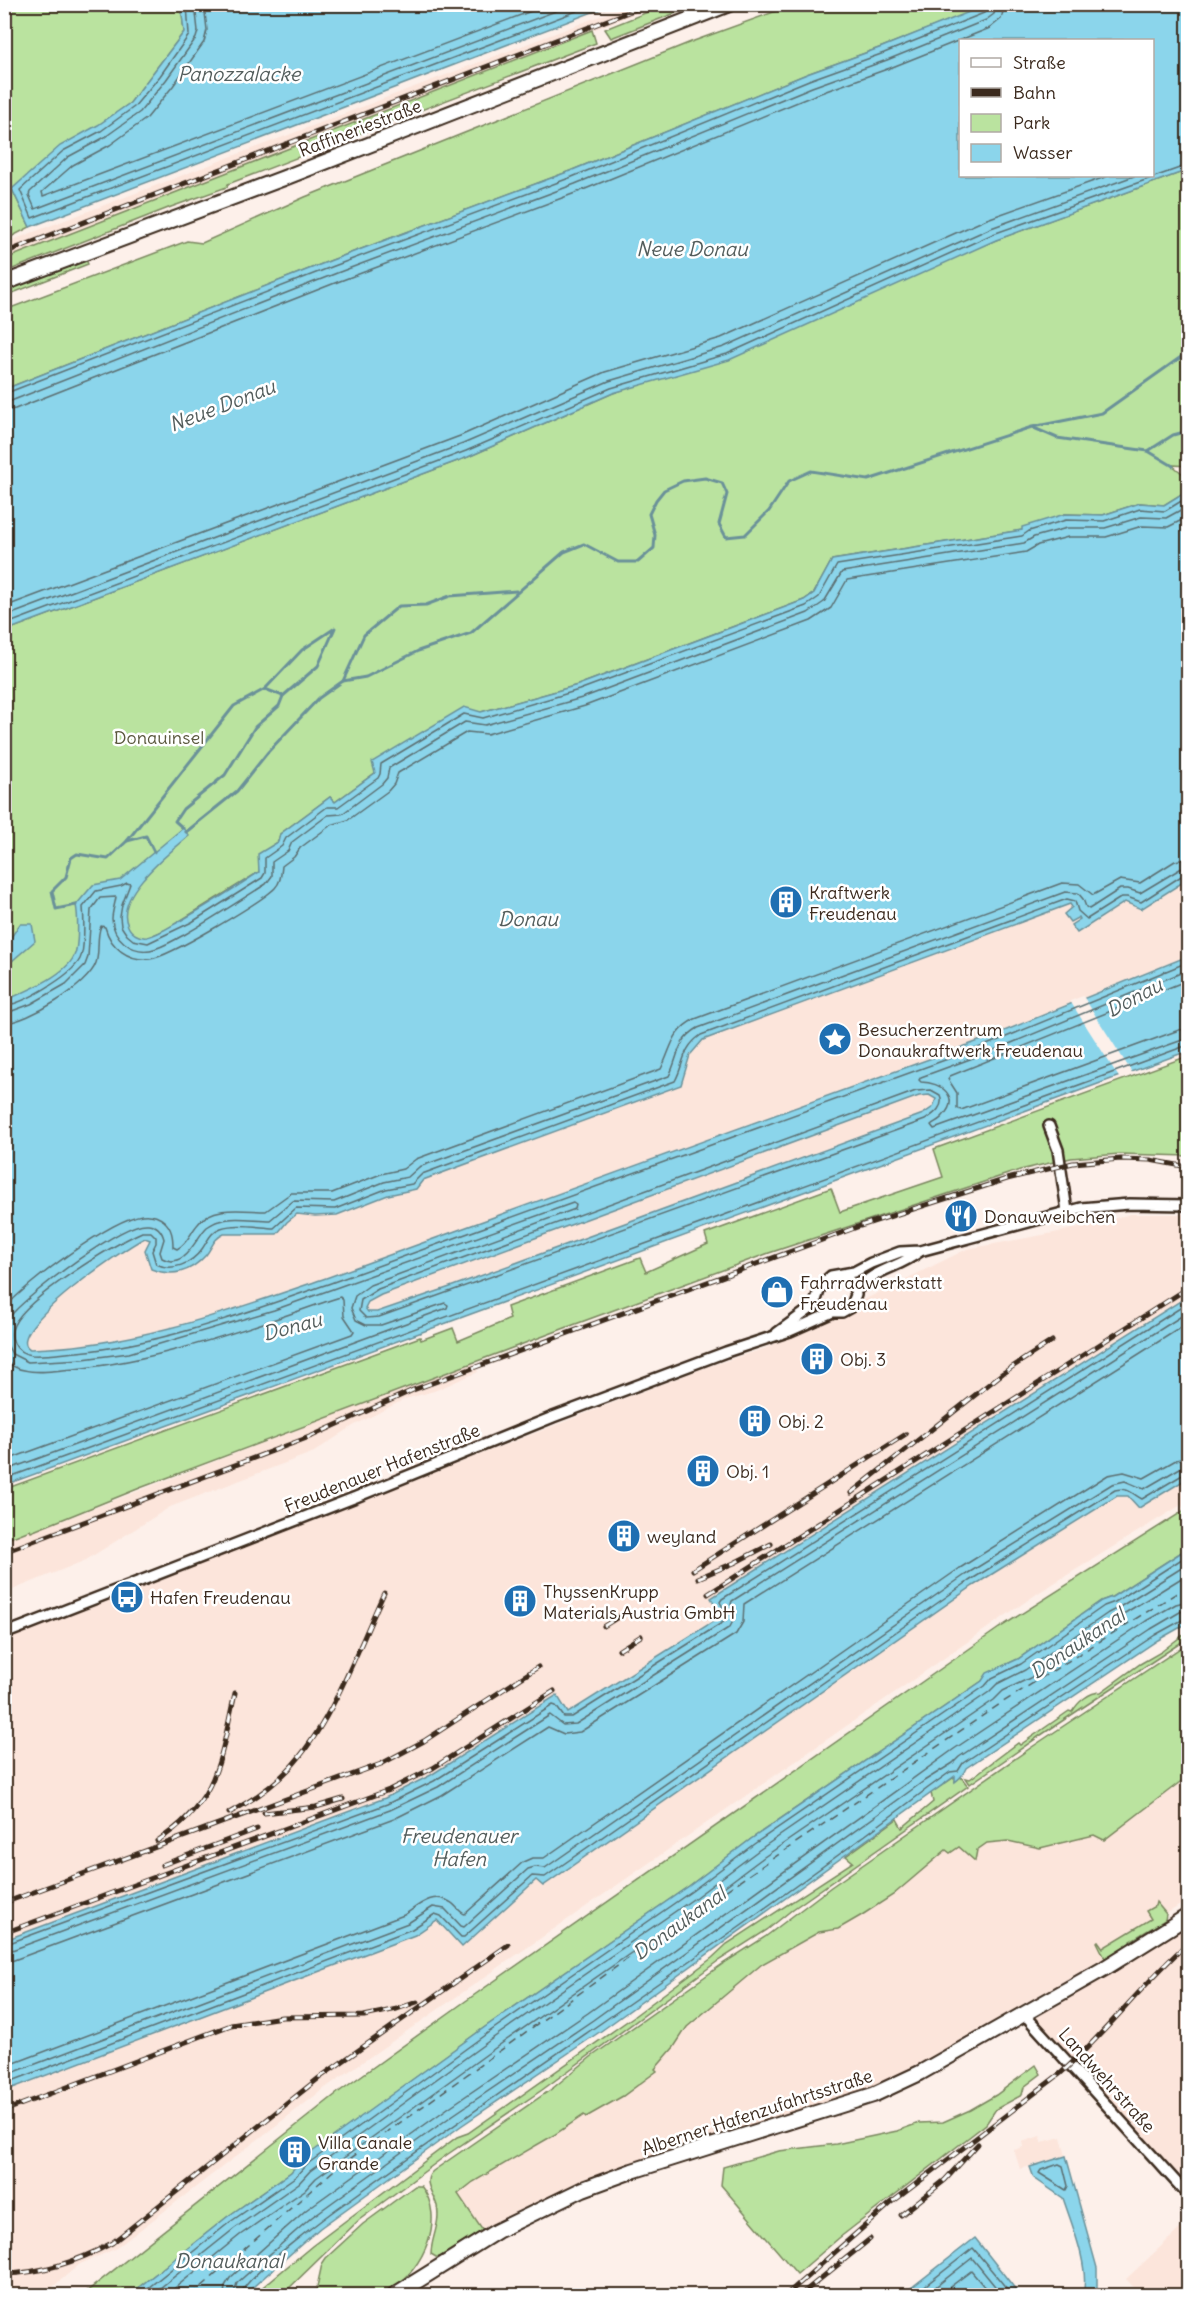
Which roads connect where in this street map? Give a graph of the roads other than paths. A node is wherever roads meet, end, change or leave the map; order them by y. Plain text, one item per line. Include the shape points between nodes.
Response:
1 (729, 4) edge
2 (4, 283) edge
3 (1049, 1126) dead end
4 (1188, 1204) edge
5 (1067, 1211) junction
6 (920, 1251) junction
7 (842, 1276) junction
8 (856, 1291) junction
9 (819, 1295) junction
10 (833, 1312) junction
11 (774, 1335) junction
12 (4, 1634) edge
13 (1188, 1916) edge
14 (1024, 2014) junction
15 (1188, 2195) edge
16 (393, 2295) edge

1 - 2 street, Raffineriestraße
3 - 5 street via 1058,1150
4 - 5 street, Freudenauer Hafenstraße via 1129,1204
5 - 6 street, Freudenauer Hafenstraße
6 - 7 street, Freudenauer Hafenstraße via 900,1252
6 - 8 street, Freudenauer Hafenstraße via 906,1262 878,1272
7 - 8 street via 853,1283
7 - 9 street, Freudenauer Hafenstraße via 825,1280
8 - 10 street, Freudenauer Hafenstraße via 850,1307
9 - 10 street via 822,1304
9 - 11 street, Freudenauer Hafenstraße via 814,1306
10 - 11 street, Freudenauer Hafenstraße
11 - 12 street, Freudenauer Hafenstraße via 553,1417
13 - 14 street, Alberner Hafenzufahrtsstraße
14 - 15 street, Landwehrstraße
14 - 16 street, Alberner Hafenzufahrtsstraße via 873,2095 632,2171 561,2198 497,2231

